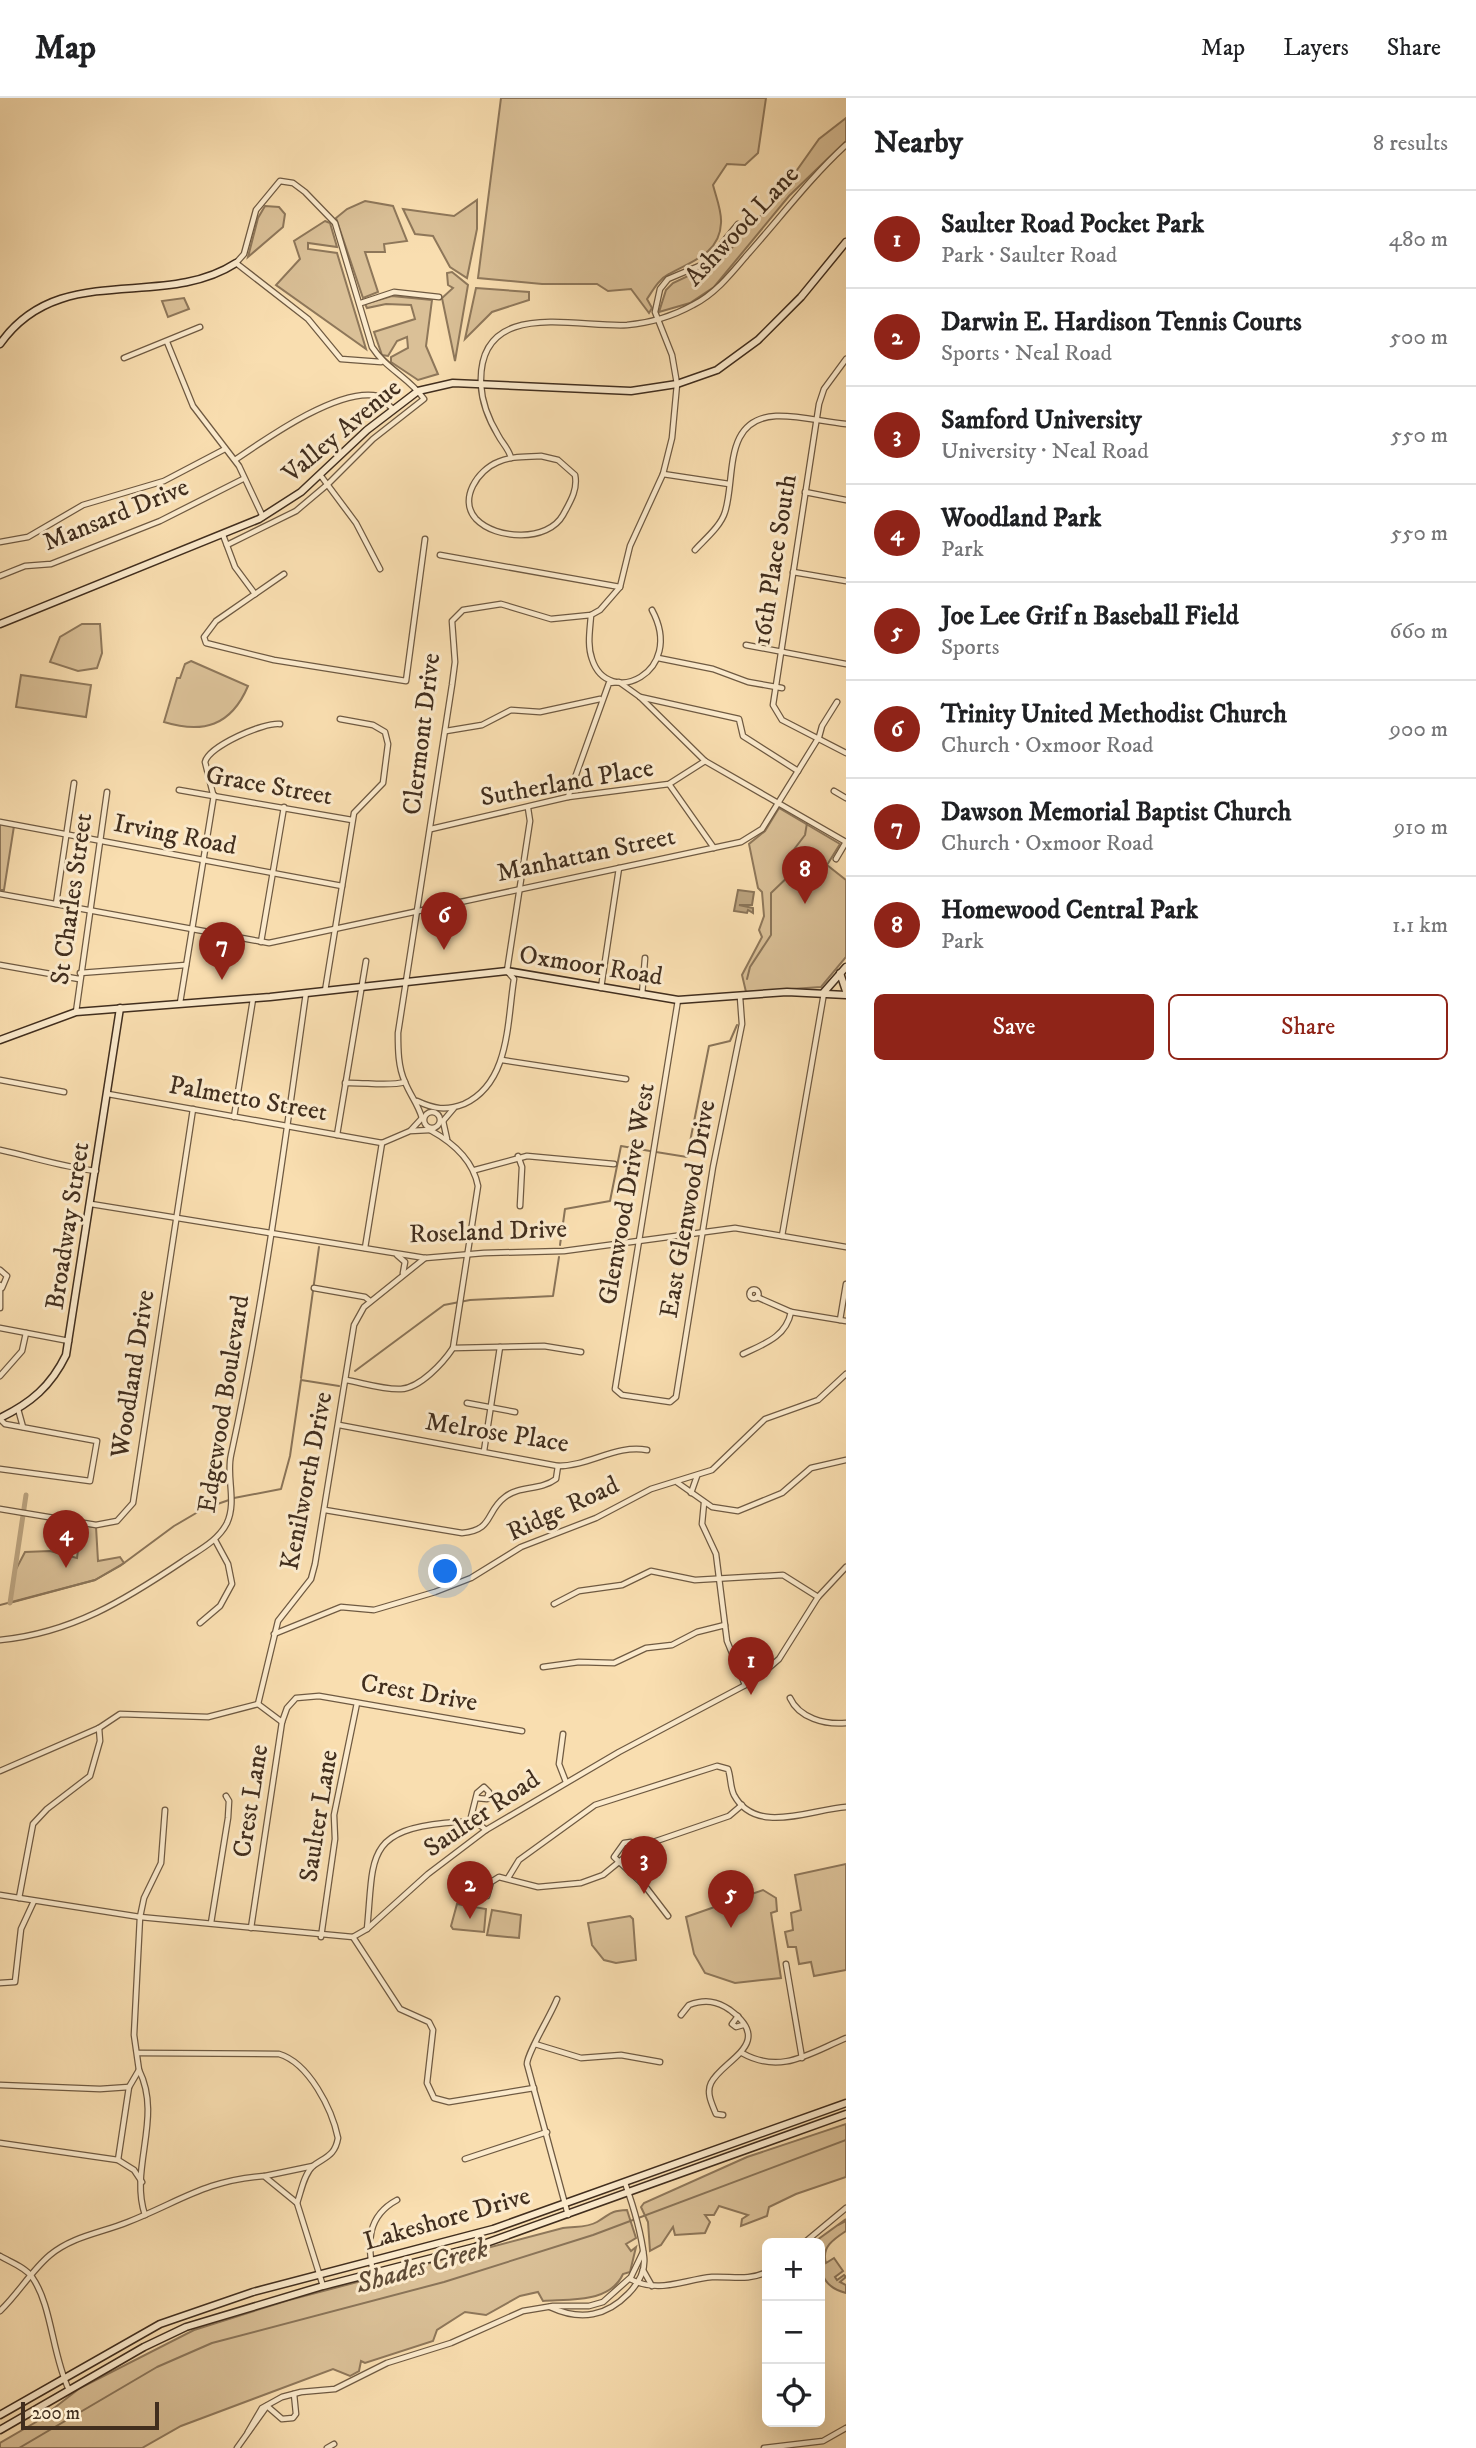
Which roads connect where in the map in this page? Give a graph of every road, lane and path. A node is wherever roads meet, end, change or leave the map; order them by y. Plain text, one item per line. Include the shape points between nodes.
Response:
1 (846, 145) edge
2 (745, 226) dead end
3 (846, 242) edge
4 (236, 264) junction
5 (439, 296) dead end
6 (361, 303) junction
7 (657, 320) junction
8 (200, 327) dead end
9 (167, 342) junction
10 (0, 344) edge
11 (124, 358) dead end
12 (846, 359) edge
13 (381, 362) junction
14 (481, 384) junction
15 (677, 384) junction
16 (418, 391) junction
17 (393, 409) junction
18 (816, 421) junction
19 (846, 424) edge
20 (225, 449) junction
21 (511, 458) junction
22 (235, 460) junction
23 (663, 474) junction
24 (321, 476) junction
25 (243, 478) junction
26 (328, 484) junction
27 (729, 484) junction
28 (805, 492) junction
29 (846, 499) edge
30 (263, 517) junction
31 (223, 535) junction
32 (425, 539) dead end
33 (0, 542) edge
34 (227, 545) junction
35 (695, 550) dead end
36 (440, 555) dead end
37 (380, 569) dead end
38 (793, 572) junction
39 (284, 574) dead end
40 (0, 576) edge
41 (846, 581) edge
42 (620, 587) junction
43 (255, 594) junction
44 (652, 610) dead end
45 (591, 615) junction
46 (0, 624) edge
47 (746, 645) dead end
48 (782, 650) junction
49 (658, 659) junction
50 (846, 664) edge
51 (619, 682) junction
52 (775, 687) junction
53 (782, 688) dead end
54 (640, 697) junction
55 (601, 699) junction
56 (837, 702) dead end
57 (340, 719) dead end
58 (280, 724) dead end
59 (446, 731) junction
60 (819, 737) junction
61 (846, 753) edge
62 (705, 761) junction
63 (798, 771) junction
64 (74, 783) dead end
65 (669, 784) junction
66 (178, 790) dead end
67 (834, 791) dead end
68 (107, 792) dead end
69 (214, 795) junction
70 (568, 797) junction
71 (846, 798) edge
72 (778, 802) junction
73 (284, 807) junction
74 (528, 808) junction
75 (352, 820) junction
76 (0, 822) edge
77 (431, 829) junction
78 (846, 833) edge
79 (66, 835) junction
80 (101, 841) junction
81 (845, 841) edge
82 (714, 848) junction
83 (836, 859) dead end
84 (202, 860) junction
85 (619, 868) junction
86 (273, 873) junction
87 (342, 886) junction
88 (519, 889) junction
89 (0, 894) edge
90 (55, 904) junction
91 (90, 910) junction
92 (417, 911) junction
93 (191, 928) junction
94 (336, 929) junction
95 (261, 942) junction
96 (645, 958) dead end
97 (366, 961) dead end
98 (0, 965) edge
99 (186, 965) junction
100 (846, 967) edge
101 (507, 971) junction
102 (840, 974) junction
103 (80, 976) junction
104 (406, 982) junction
105 (362, 986) junction
106 (601, 989) junction
107 (325, 991) junction
108 (824, 992) junction
109 (306, 993) junction
110 (846, 993) edge
111 (642, 996) junction
112 (740, 996) junction
113 (253, 999) junction
114 (678, 1000) junction
115 (180, 1003) junction
116 (120, 1008) junction
117 (76, 1012) junction
118 (0, 1040) edge
119 (502, 1060) junction
120 (626, 1079) dead end
121 (0, 1080) edge
122 (405, 1082) junction
123 (345, 1083) junction
124 (64, 1092) dead end
125 (108, 1094) junction
126 (416, 1101) junction
127 (453, 1108) junction
128 (193, 1109) junction
129 (435, 1110) junction
130 (234, 1117) junction
131 (423, 1118) junction
132 (441, 1120) junction
133 (287, 1127) junction
134 (430, 1129) junction
135 (410, 1131) junction
136 (337, 1135) junction
137 (448, 1140) junction
138 (382, 1143) junction
139 (0, 1150) edge
140 (518, 1156) junction
141 (614, 1164) dead end
142 (475, 1170) junction
143 (96, 1171) junction
144 (91, 1204) junction
145 (520, 1206) dead end
146 (176, 1218) junction
147 (702, 1232) junction
148 (272, 1233) junction
149 (782, 1236) junction
150 (641, 1241) junction
151 (846, 1247) edge
152 (365, 1248) junction
153 (396, 1254) junction
154 (466, 1254) junction
155 (425, 1258) junction
156 (0, 1270) edge
157 (403, 1274) junction
158 (846, 1284) edge
159 (1, 1287) edge
160 (314, 1288) dead end
161 (757, 1297) dead end
162 (370, 1301) junction
163 (0, 1308) edge
164 (791, 1312) junction
165 (843, 1320) edge
166 (0, 1328) edge
167 (26, 1333) junction
168 (70, 1341) junction
169 (500, 1347) junction
170 (453, 1348) junction
171 (581, 1352) dead end
172 (743, 1353) dead end
173 (846, 1374) edge
174 (0, 1376) edge
175 (346, 1380) junction
176 (619, 1392) joint
177 (467, 1403) dead end
178 (491, 1407) junction
179 (18, 1409) junction
180 (515, 1412) dead end
181 (0, 1419) edge
182 (339, 1426) junction
183 (23, 1428) junction
184 (647, 1450) dead end
185 (484, 1451) junction
186 (846, 1460) edge
187 (558, 1466) junction
188 (0, 1469) edge
189 (697, 1476) junction
190 (678, 1483) junction
191 (691, 1493) junction
192 (704, 1503) junction
193 (0, 1509) edge
194 (325, 1510) junction
195 (215, 1540) junction
196 (846, 1567) edge
197 (720, 1579) junction
198 (818, 1597) junction
199 (554, 1604) dead end
200 (200, 1623) dead end
201 (725, 1625) junction
202 (274, 1634) junction
203 (0, 1640) edge
204 (542, 1667) dead end
205 (745, 1685) junction
206 (309, 1696) joint
207 (790, 1698) dead end
208 (357, 1703) junction
209 (258, 1704) junction
210 (282, 1722) junction
211 (846, 1723) edge
212 (99, 1728) junction
213 (522, 1731) dead end
214 (563, 1734) dead end
215 (0, 1771) edge
216 (566, 1782) junction
217 (226, 1796) dead end
218 (476, 1798) dead end
219 (742, 1805) junction
220 (846, 1807) edge
221 (165, 1810) dead end
222 (470, 1821) junction
223 (486, 1830) junction
224 (639, 1847) junction
225 (618, 1863) junction
226 (508, 1878) junction
227 (0, 1895) edge
228 (487, 1896) dead end
229 (19, 1898) junction
230 (34, 1901) junction
231 (668, 1916) dead end
232 (140, 1917) junction
233 (211, 1923) junction
234 (251, 1928) junction
235 (367, 1929) junction
236 (321, 1937) junction
237 (353, 1937) junction
238 (786, 1964) dead end
239 (0, 1983) edge
240 (556, 1998) dead end
241 (681, 2015) dead end
242 (738, 2016) junction
243 (743, 2025) junction
244 (846, 2038) edge
245 (535, 2044) junction
246 (138, 2053) junction
247 (742, 2053) junction
248 (802, 2058) junction
249 (660, 2062) dead end
250 (139, 2070) junction
251 (0, 2085) edge
252 (129, 2087) junction
253 (534, 2088) junction
254 (846, 2103) edge
255 (846, 2114) edge
256 (723, 2115) dead end
257 (547, 2132) junction
258 (0, 2143) edge
259 (465, 2159) dead end
260 (118, 2160) junction
261 (313, 2166) junction
262 (264, 2176) junction
263 (142, 2182) junction
264 (625, 2183) junction
265 (629, 2192) junction
266 (397, 2200) dead end
267 (298, 2203) junction
268 (564, 2204) junction
269 (846, 2208) edge
270 (145, 2215) junction
271 (568, 2215) junction
272 (810, 2238) edge
273 (643, 2252) junction
274 (0, 2256) edge
275 (371, 2261) junction
276 (643, 2269) junction
277 (373, 2273) junction
278 (762, 2274) edge
279 (321, 2275) junction
280 (31, 2276) junction
281 (630, 2279) junction
282 (636, 2282) junction
283 (323, 2286) junction
284 (653, 2287) junction
285 (611, 2297) junction
286 (616, 2303) junction
287 (549, 2306) junction
288 (574, 2307) junction
289 (0, 2311) edge
290 (575, 2315) junction
291 (120, 2344) junction
292 (127, 2357) junction
293 (62, 2377) junction
294 (69, 2390) junction
295 (294, 2394) junction
296 (267, 2406) junction
297 (0, 2415) edge
298 (846, 2428) edge
299 (0, 2430) edge
300 (334, 2444) dead end
301 (237, 2448) edge
302 (327, 2448) edge
303 (764, 2448) edge

1 - 7 street, Ashwood Lane via 710,295
2 - 7 street via 738,224 706,263 668,279 656,301
3 - 15 main road, Valley Avenue via 758,340 717,370
4 - 6 street via 244,254 256,210 280,181 293,183 335,223
4 - 10 main road via 193,280 70,294 23,319
4 - 13 street via 308,319 341,359
5 - 6 street via 394,292
6 - 13 street via 372,347
7 - 14 street, Ashwood Lane via 627,325 548,321 516,325 491,347
7 - 15 street via 672,355
8 - 9 street
9 - 11 street
9 - 20 street via 193,406
12 - 18 street, 16th Place South via 824,389
13 - 16 street
14 - 15 main road, Valley Avenue via 631,391
14 - 16 main road, Valley Avenue via 453,383
14 - 21 street via 489,419
15 - 23 street
16 - 17 main road, Valley Avenue
16 - 26 street via 424,399 373,439
17 - 22 street via 378,396 351,397 298,420
17 - 24 main road, Valley Avenue
18 - 19 street
18 - 27 street via 777,416 754,423 736,443
18 - 28 street, 16th Place South
20 - 22 street
20 - 33 street via 164,481 83,505 28,537
21 - 21 street via 485,469 474,484 469,502 474,518 485,526 518,534 550,530 574,494 575,475 558,460
22 - 25 street
23 - 27 street
23 - 42 street via 630,546
24 - 26 street
24 - 30 main road, Valley Avenue
25 - 30 street
25 - 40 street, Mansard Drive via 160,521 51,564 25,566
26 - 34 street via 287,516
26 - 37 street via 356,523
27 - 35 street via 725,514
28 - 29 street
28 - 38 street, 16th Place South
30 - 31 main road, Valley Avenue
31 - 34 street
31 - 46 main road, Valley Avenue
32 - 43 street via 406,681 206,643 204,637 216,621
34 - 43 street via 235,567
36 - 42 street
38 - 41 street
38 - 48 street, 16th Place South
39 - 43 street
42 - 45 street
44 - 49 street via 659,630
45 - 51 street via 592,659 598,671
45 - 59 street, Clermont Drive via 551,619 501,604 463,610 455,616 451,627 455,662
47 - 48 street
48 - 50 street
48 - 52 street, 16th Place South
49 - 51 street via 648,673
49 - 52 street
51 - 54 street
51 - 55 street via 609,683
52 - 53 street
52 - 60 street, 16th Place South via 773,705 782,720
54 - 62 street
54 - 63 street via 738,719 743,737
55 - 59 street via 540,712 511,710 482,724
55 - 70 street
56 - 60 street
57 - 75 street via 373,725 388,737 383,782 359,804
58 - 69 street via 263,725 207,755 206,772
59 - 77 street, Clermont Drive
60 - 61 street
60 - 63 street, Manhattan Street
62 - 65 street, Sutherland Place
62 - 72 street
63 - 72 street, Manhattan Street
64 - 79 street
65 - 70 street, Sutherland Place
65 - 82 street
66 - 69 street, Grace Street
67 - 71 street
68 - 80 street, St Charles Street
69 - 73 street, Grace Street
69 - 84 street
70 - 74 street, Sutherland Place
72 - 81 street
72 - 82 street, Manhattan Street via 753,837
73 - 75 street, Grace Street
73 - 86 street
74 - 77 street, Sutherland Place
74 - 88 street
75 - 87 street
76 - 79 street, Irving Road
77 - 92 street, Clermont Drive
78 - 81 street
79 - 80 street, Irving Road
79 - 90 street
80 - 84 street, Irving Road
80 - 91 street, St Charles Street
81 - 83 street
82 - 85 street, Manhattan Street
84 - 86 street, Irving Road
84 - 93 street
85 - 88 street, Manhattan Street
85 - 106 street
86 - 87 street, Irving Road
86 - 95 street
87 - 94 street
88 - 92 street, Manhattan Street
88 - 101 street
89 - 90 street
90 - 91 street
91 - 93 street
91 - 103 street, St Charles Street
92 - 94 street, Manhattan Street
92 - 104 street, Clermont Drive
93 - 95 street
93 - 99 street
94 - 95 street, Manhattan Street
94 - 107 street
96 - 111 street
97 - 105 street
98 - 103 street
99 - 103 street
99 - 115 street
100 - 102 main road
101 - 104 main road, Oxmoor Road
101 - 106 main road, Oxmoor Road
101 - 119 street via 514,979
102 - 108 main road
102 - 110 main road
103 - 117 street, St Charles Street
104 - 105 main road, Oxmoor Road
104 - 122 street via 398,1053
105 - 107 main road, Oxmoor Road
105 - 123 street
106 - 111 main road, Oxmoor Road
107 - 109 main road, Oxmoor Road
108 - 110 main road, Oxmoor Road
108 - 112 main road, Oxmoor Road
108 - 149 street
109 - 113 main road, Oxmoor Road
109 - 133 street, Edgewood Boulevard
111 - 114 main road, Oxmoor Road
112 - 114 main road, Oxmoor Road
112 - 147 street, East Glenwood Drive via 742,1024
113 - 115 main road, Oxmoor Road
113 - 130 street
114 - 150 street, Glenwood Drive West
115 - 116 main road, Oxmoor Road
116 - 117 main road, Oxmoor Road
116 - 125 main road, Broadway Street
117 - 118 main road, Oxmoor Road
119 - 120 street
119 - 127 street via 486,1088 473,1100
121 - 124 street
122 - 123 street
122 - 126 street
123 - 136 street
125 - 128 street, Palmetto Street
125 - 143 main road, Broadway Street
126 - 129 street
126 - 131 street
127 - 129 street
127 - 132 street
128 - 130 street, Palmetto Street
128 - 146 street, Woodland Drive
129 - 131 street
129 - 132 street
130 - 133 street, Palmetto Street
131 - 134 street
131 - 135 street
132 - 134 street
132 - 137 street
133 - 136 street, Palmetto Street
133 - 148 street, Edgewood Boulevard
134 - 135 street
134 - 137 street
135 - 138 street
136 - 138 street, Palmetto Street
137 - 142 street
138 - 152 street
139 - 143 street via 52,1165
140 - 141 street
140 - 142 street
140 - 145 street via 522,1167
142 - 154 street via 478,1186
143 - 144 main road, Broadway Street
144 - 146 street, Roseland Drive
144 - 168 main road, Broadway Street
146 - 148 street, Roseland Drive
146 - 193 street, Woodland Drive via 132,1503 125,1515 107,1525 96,1525
147 - 149 street, Roseland Drive via 735,1228
147 - 150 street, Roseland Drive
147 - 176 street, East Glenwood Drive via 676,1397 670,1402
148 - 152 street, Roseland Drive
148 - 195 street, Edgewood Boulevard via 230,1457 231,1503 227,1523
149 - 151 street, Roseland Drive
150 - 154 street, Roseland Drive via 564,1251
150 - 176 street, Glenwood Drive West via 636,1247 615,1389
152 - 153 street, Roseland Drive
153 - 155 street, Roseland Drive
153 - 157 street via 405,1262
154 - 155 street, Roseland Drive
154 - 170 street
155 - 157 street, Kenilworth Drive
156 - 159 street via 8,1276
157 - 162 street, Kenilworth Drive
158 - 165 street
159 - 163 street
160 - 162 street
161 - 164 street
162 - 175 street, Kenilworth Drive via 354,1325
164 - 165 street
164 - 172 street via 785,1330
166 - 167 street
167 - 168 street
167 - 174 street via 22,1351
168 - 179 main road, Broadway Street via 47,1386
169 - 170 street
169 - 171 street via 544,1346
169 - 178 street
170 - 175 street via 410,1388
173 - 189 street, Ridge Road via 818,1400 765,1419 726,1460
175 - 182 street, Kenilworth Drive
177 - 178 street
178 - 180 street
178 - 185 street
179 - 181 main road, Broadway Street
179 - 183 street
181 - 183 street
182 - 185 street, Melrose Place
182 - 194 street, Kenilworth Drive
183 - 188 street via 97,1441 90,1481
184 - 187 street, Melrose Place via 621,1451 580,1465
185 - 187 street, Melrose Place
186 - 192 street via 811,1468 782,1493 748,1508 725,1510
187 - 194 street via 550,1484 513,1491 502,1499 486,1525 472,1532
189 - 190 street, Ridge Road
189 - 191 street
190 - 191 street
190 - 202 street, Ridge Road via 651,1489 596,1518 521,1547 471,1578 435,1592 374,1610 341,1607
191 - 192 street
192 - 197 street via 702,1524 716,1554
194 - 202 street, Kenilworth Drive via 311,1579 281,1615
195 - 200 street via 228,1563 232,1584 220,1606
195 - 203 street, Edgewood Boulevard via 120,1604
196 - 198 street, Saulter Road
197 - 198 street via 783,1575
197 - 199 street via 695,1580 651,1572 614,1587 579,1591
197 - 201 street
198 - 205 street, Saulter Road via 779,1659
201 - 204 street via 672,1645 646,1648 614,1664
201 - 205 street
202 - 209 street, Kenilworth Drive
205 - 216 street, Saulter Road
206 - 208 street, Crest Drive
206 - 210 street, Crest Lane via 290,1703
207 - 211 street via 797,1711 829,1725
208 - 213 street, Crest Drive
208 - 236 street, Saulter Lane via 334,1815 335,1839
209 - 210 street
209 - 212 street via 208,1717 120,1714
210 - 234 street, Crest Lane
212 - 215 street
212 - 229 street via 90,1776 33,1824
214 - 216 street via 559,1764
216 - 223 street, Saulter Road
217 - 233 street via 228,1818
218 - 222 street via 487,1799 489,1792 484,1787 477,1793
219 - 220 street via 771,1818
219 - 224 street via 729,1816
219 - 226 street via 733,1793 728,1769 717,1766 595,1805 519,1860
221 - 232 street via 162,1863
222 - 223 street
222 - 235 street via 430,1825 382,1843 375,1857
223 - 235 street, Saulter Road
224 - 225 street
224 - 225 street via 631,1842 622,1844 614,1854
225 - 226 street via 581,1883 538,1887
225 - 231 street via 645,1886
226 - 228 street via 493,1880
227 - 229 street, Saulter Road
229 - 230 street, Saulter Road
230 - 232 street, Saulter Road
230 - 239 street via 21,1929 15,1982
232 - 233 street, Saulter Road
232 - 246 street via 134,2035
233 - 234 street, Saulter Road
234 - 236 street, Saulter Road
235 - 237 street, Saulter Road
236 - 237 street, Saulter Road
237 - 253 street via 400,2009 429,2022 433,2030 427,2083 434,2098 449,2102
238 - 248 street
240 - 245 street
241 - 242 street via 690,2005 709,2001
242 - 243 street
242 - 243 street via 732,2024
243 - 247 street via 747,2040
244 - 248 street
245 - 249 street via 581,2058 621,2055
245 - 253 street via 527,2058
246 - 250 street
246 - 261 street via 289,2057 304,2071 336,2128 333,2152
247 - 248 street via 779,2062
247 - 256 street via 710,2084 708,2092 716,2113
250 - 252 street
250 - 263 street via 150,2109
251 - 252 street
252 - 260 street
253 - 257 street
254 - 264 main road, Lakeshore Drive
255 - 265 main road, Lakeshore Drive
257 - 259 street
257 - 268 street
258 - 260 street
260 - 263 street
261 - 262 street
261 - 267 street
262 - 267 street
262 - 270 street via 229,2179
263 - 270 street via 139,2197
264 - 265 street
264 - 268 main road, Lakeshore Drive
265 - 271 main road, Lakeshore Drive
265 - 273 street
266 - 275 street via 384,2206 374,2220
267 - 279 street
268 - 271 street
268 - 275 main road, Lakeshore Drive via 493,2229
269 - 272 street
270 - 280 street via 64,2246
271 - 277 main road, Lakeshore Drive via 475,2247
273 - 276 street
273 - 281 street
274 - 280 street
275 - 277 street
275 - 279 main road, Lakeshore Drive
276 - 282 street
276 - 284 street
277 - 283 main road, Lakeshore Drive
278 - 284 street
279 - 283 street
279 - 291 main road, Lakeshore Drive via 203,2308
280 - 289 street
280 - 293 street via 42,2296
281 - 282 street
281 - 285 street
282 - 284 street
282 - 286 street
283 - 292 main road, Lakeshore Drive via 186,2327
285 - 286 street
285 - 288 street via 596,2305
286 - 290 street via 592,2315
287 - 288 street
287 - 290 street
287 - 295 street via 523,2311 455,2341 387,2363 335,2389
288 - 290 street
291 - 292 main road
291 - 293 main road, Lakeshore Drive
292 - 294 main road, Lakeshore Drive
293 - 294 street
293 - 297 main road, Lakeshore Drive
294 - 299 main road, Lakeshore Drive
295 - 296 street
295 - 296 street via 293,2418 282,2419
296 - 301 street via 256,2415
298 - 303 street via 823,2441
300 - 302 street

